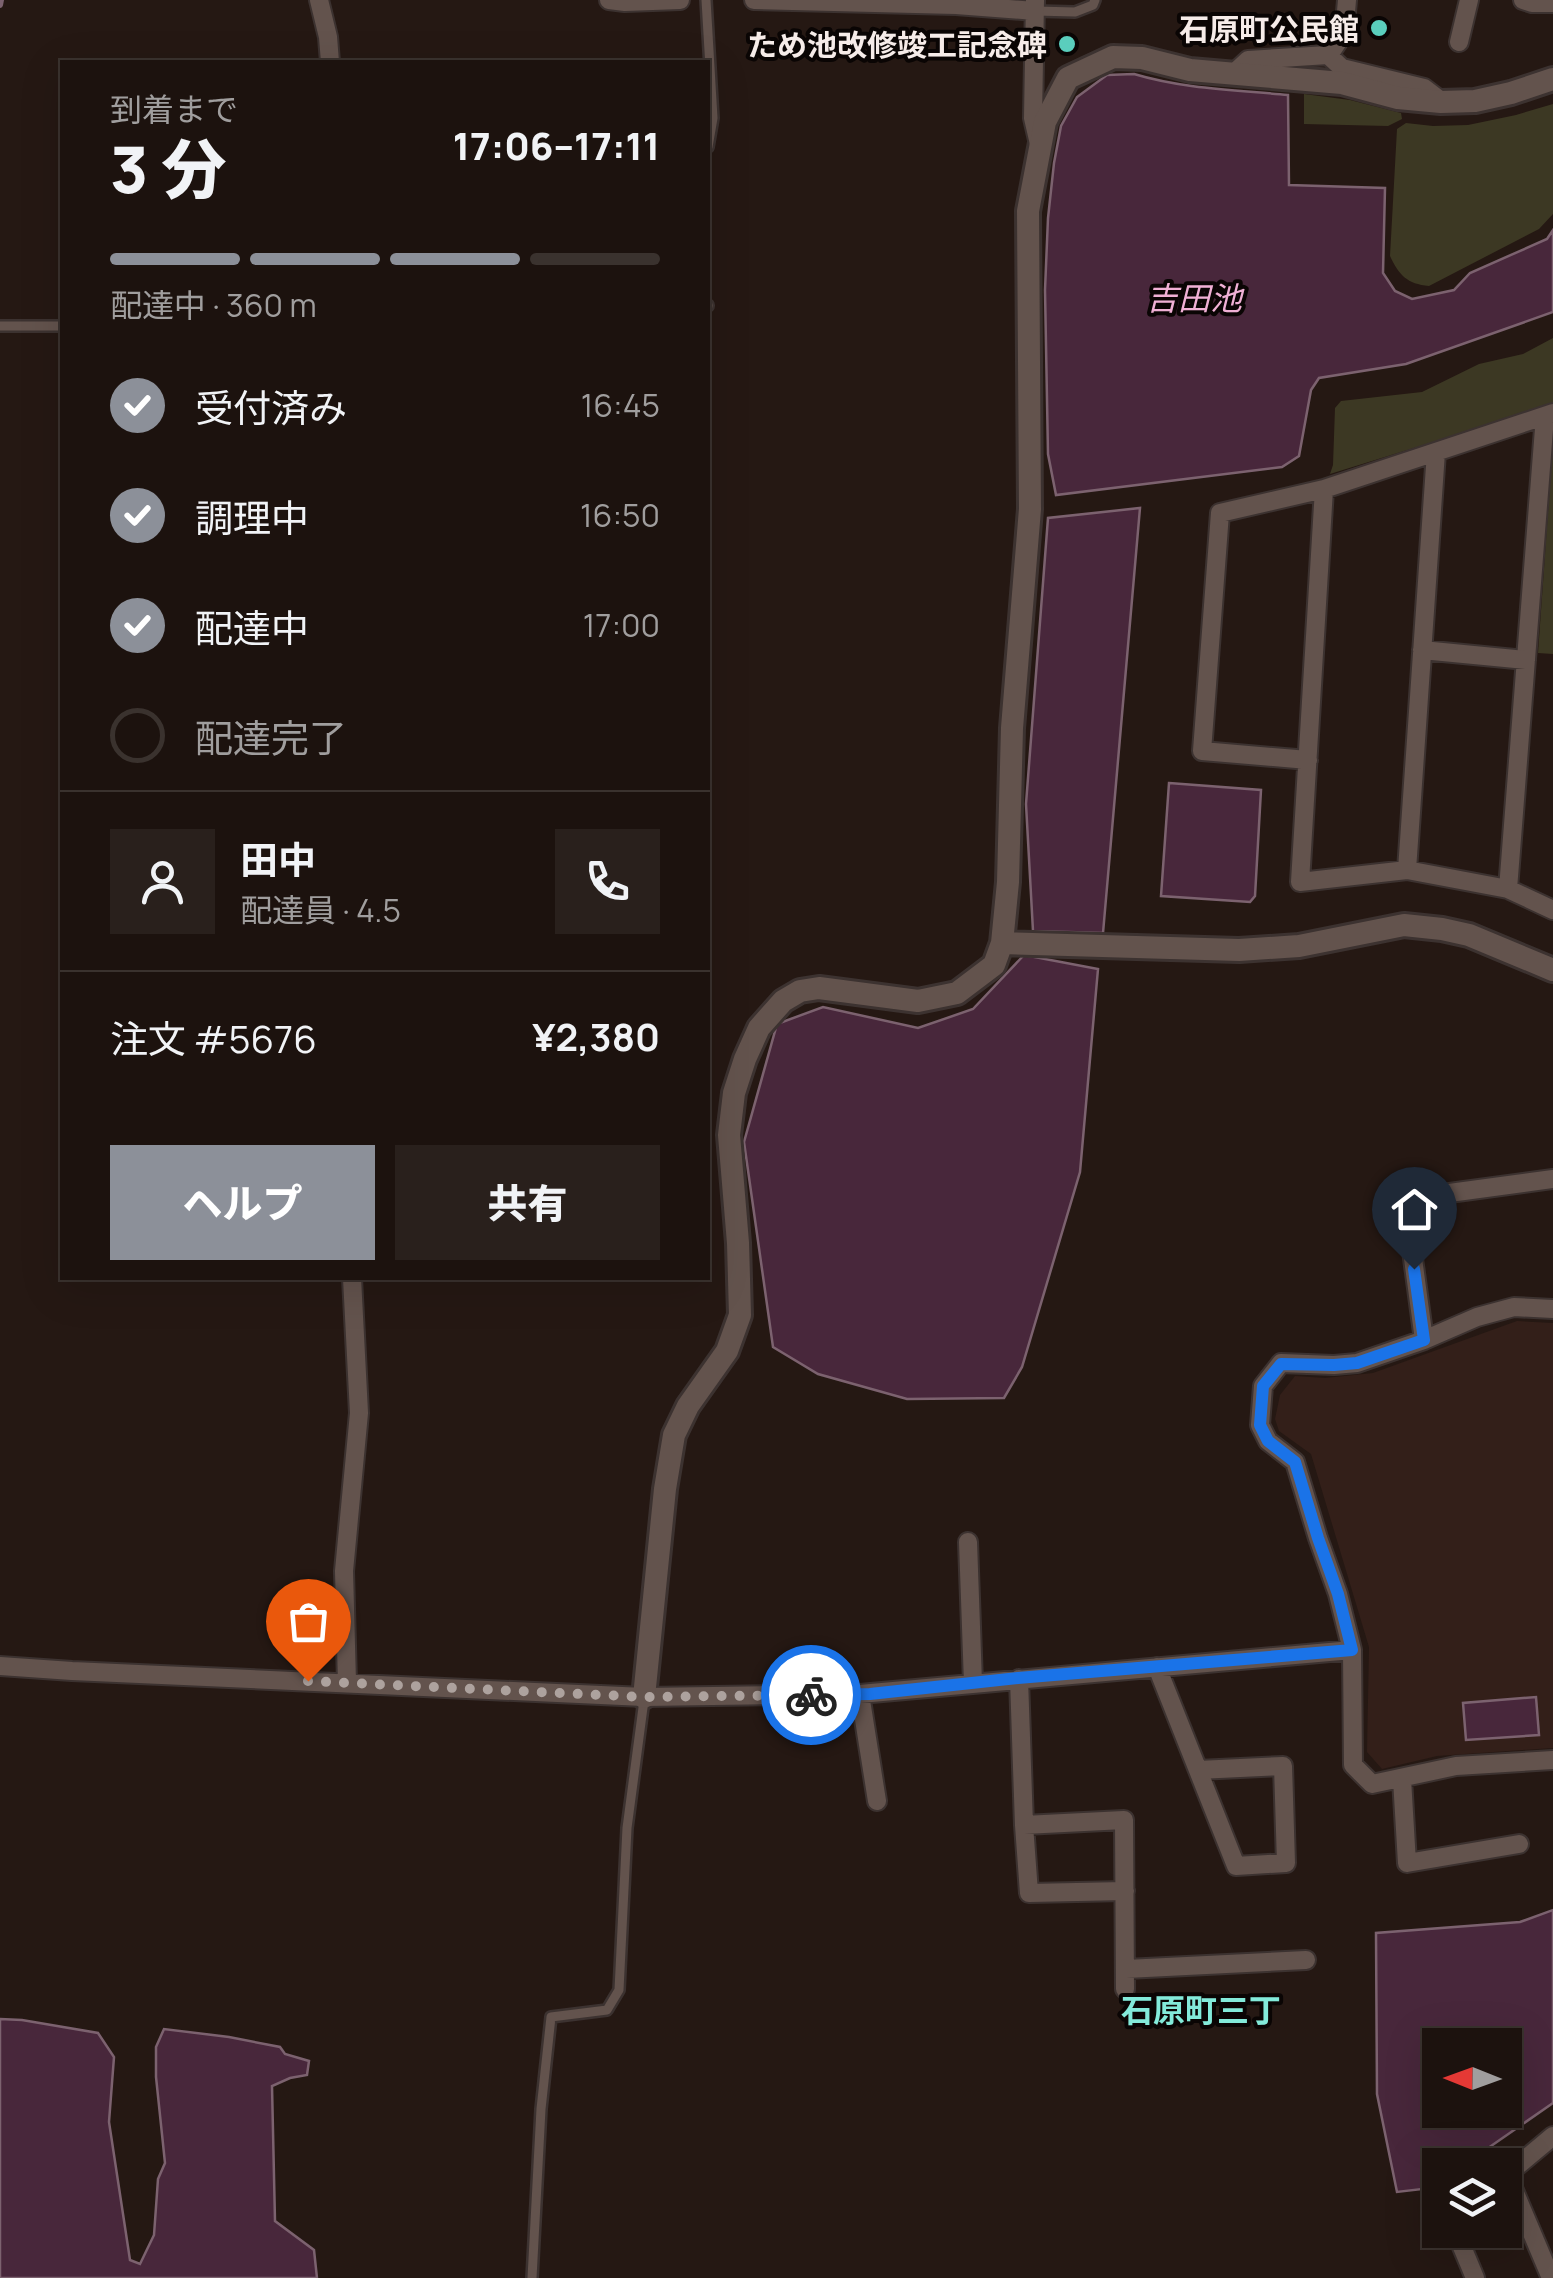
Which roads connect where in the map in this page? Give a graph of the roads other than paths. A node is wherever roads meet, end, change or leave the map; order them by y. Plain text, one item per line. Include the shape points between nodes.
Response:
1 (319, 0) edge
2 (609, 0) edge
3 (680, 0) edge
4 (706, 0) edge
5 (754, 0) edge
6 (1095, 0) edge
7 (1347, 0) edge
8 (1469, 0) edge
9 (1523, 0) edge
10 (1549, 2) edge
11 (1035, 5) edge
12 (1459, 42) dead end
13 (1328, 56) junction
14 (330, 60) edge
15 (709, 60) edge
16 (1234, 73) junction
17 (1553, 78) edge
18 (710, 79) edge
19 (1441, 102) junction
20 (710, 132) edge
21 (1039, 145) junction
22 (0, 326) edge
23 (60, 326) edge
24 (1549, 415) edge
25 (1436, 452) junction
26 (1324, 489) junction
27 (1422, 650) junction
28 (1526, 660) junction
29 (1308, 760) junction
30 (1407, 870) junction
31 (1508, 889) junction
32 (1553, 910) edge
33 (1002, 943) junction
34 (1553, 970) edge
35 (1553, 1179) edge
36 (352, 1280) edge
37 (1553, 1310) edge
38 (1424, 1340) junction
39 (968, 1542) dead end
40 (1352, 1650) junction
41 (0, 1666) edge
42 (1157, 1667) junction
43 (1018, 1678) junction
44 (348, 1683) junction
45 (973, 1683) junction
46 (860, 1694) junction
47 (644, 1697) junction
48 (1553, 1760) edge
49 (1198, 1770) junction
50 (1402, 1779) junction
51 (877, 1801) dead end
52 (1024, 1825) junction
53 (1519, 1844) dead end
54 (1125, 1891) junction
55 (1306, 1960) dead end
56 (1126, 1970) junction
57 (1126, 1989) dead end
58 (1553, 2136) edge
59 (1522, 2161) edge
60 (1522, 2212) edge
61 (1462, 2248) edge
62 (532, 2278) edge
63 (1475, 2278) edge
64 (1551, 2278) edge

1 - 14 street
2 - 3 street
4 - 15 lane
5 - 11 street
6 - 11 lane via 1075,12
7 - 13 street via 1340,42
8 - 12 street
9 - 10 street
11 - 21 street via 1033,118
13 - 16 street via 1248,60
13 - 19 street via 1342,68 1424,88
16 - 19 street via 1342,83
16 - 21 street via 1113,57 1068,78
17 - 19 street via 1475,101
18 - 20 lane
21 - 33 street via 1028,212 1030,509
22 - 23 lane
24 - 25 street
24 - 28 street
25 - 26 street
25 - 27 street
26 - 29 street
26 - 29 street via 1220,513 1202,751
27 - 28 street
27 - 30 street
28 - 31 street
29 - 30 street via 1300,882
30 - 31 street
31 - 32 street
33 - 34 street via 1239,950 1299,946 1404,925 1469,935
33 - 47 street via 994,965 957,994 918,1002 800,991 758,1028 734,1093 728,1135 740,1315 727,1350 674,1435
35 - 38 street via 1405,1199
36 - 44 street via 359,1413 344,1571
37 - 38 street via 1514,1307
38 - 40 street via 1357,1363 1281,1364 1263,1386 1260,1425 1268,1441 1295,1462
39 - 45 street
40 - 42 street
40 - 50 street via 1353,1766 1372,1784
41 - 44 street
42 - 43 street
42 - 49 street
43 - 45 street
43 - 52 street
44 - 47 street
45 - 46 street
46 - 47 street
46 - 51 street
47 - 62 lane via 627,1828 619,1990 607,2010 550,2017
48 - 50 street via 1456,1766
49 - 49 street via 1236,1866 1286,1863 1284,1766
50 - 53 street via 1406,1862
52 - 54 street via 1029,1893
52 - 54 street via 1124,1820
54 - 56 street
55 - 56 street
56 - 57 street
58 - 59 street
60 - 64 street
61 - 63 street

